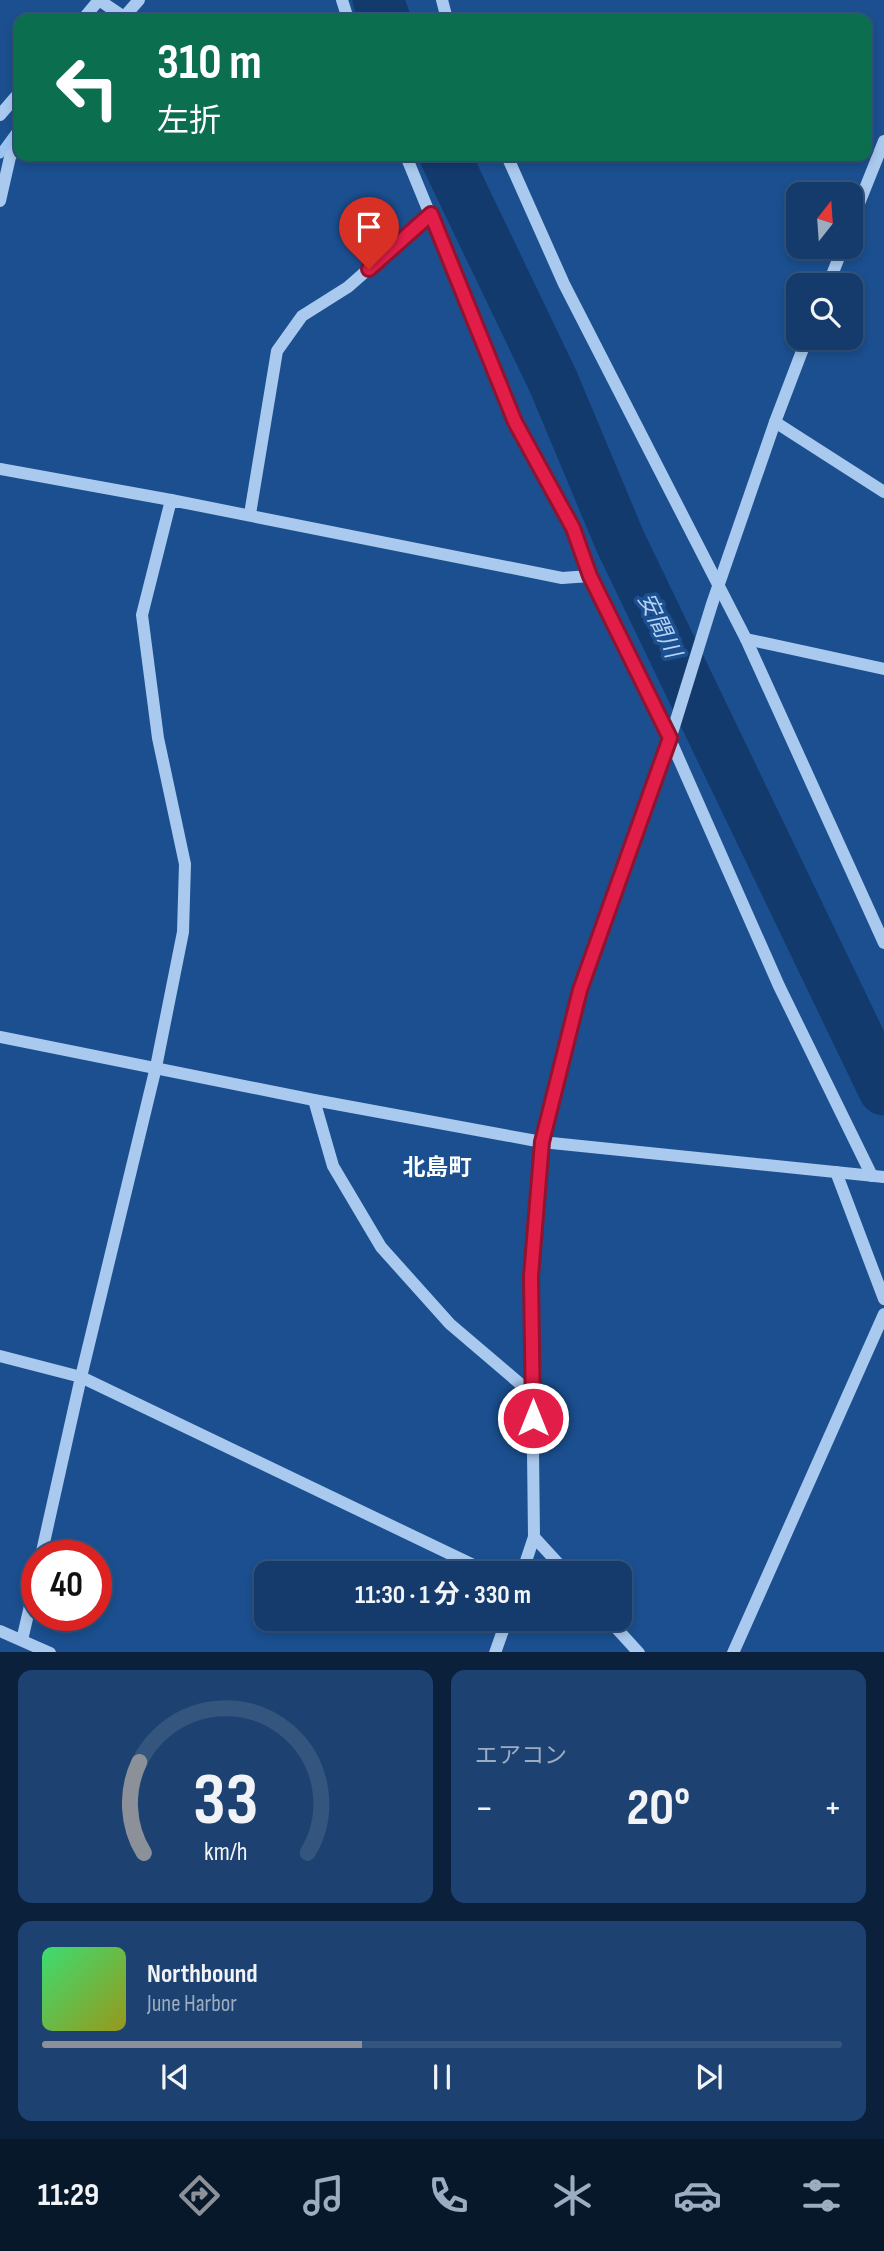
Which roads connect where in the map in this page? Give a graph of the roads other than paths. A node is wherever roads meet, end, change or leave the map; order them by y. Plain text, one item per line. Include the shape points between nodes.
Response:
1 (98, 0) edge
2 (139, 0) edge
3 (87, 14) edge
4 (117, 14) edge
5 (127, 14) edge
6 (14, 99) edge
7 (0, 115) edge
8 (884, 141) edge
9 (14, 152) edge
10 (408, 161) edge
11 (509, 161) edge
12 (870, 176) junction
13 (884, 180) edge
14 (863, 194) edge
15 (0, 201) edge
16 (431, 214) junction
17 (802, 350) edge
18 (775, 422) junction
19 (0, 469) edge
20 (884, 492) edge
21 (171, 500) junction
22 (250, 514) junction
23 (590, 576) junction
24 (719, 587) junction
25 (746, 639) junction
26 (884, 669) edge
27 (671, 737) junction
28 (878, 918) edge
29 (884, 943) edge
30 (0, 1037) edge
31 (156, 1067) junction
32 (314, 1100) junction
33 (542, 1142) junction
34 (836, 1172) junction
35 (877, 1177) edge
36 (884, 1299) edge
37 (884, 1314) edge
38 (0, 1356) edge
39 (81, 1377) junction
40 (533, 1394) junction
41 (534, 1537) junction
42 (45, 1540) edge
43 (465, 1561) edge
44 (526, 1561) edge
45 (555, 1561) edge
46 (0, 1631) edge
47 (24, 1631) edge
48 (503, 1631) edge
49 (619, 1631) edge
50 (22, 1640) junction
51 (48, 1652) edge
52 (495, 1652) edge
53 (638, 1652) edge
54 (733, 1652) edge

1 - 3 street
1 - 4 street
2 - 5 street
6 - 7 street
8 - 12 street
9 - 15 street
10 - 16 street
11 - 24 street via 564,284
12 - 13 street
12 - 14 street
16 - 22 street via 348,287 302,316 277,351
16 - 23 street via 515,422 573,528
17 - 18 street
18 - 20 street
18 - 24 street
19 - 21 street
21 - 22 street
21 - 31 street via 142,615 158,738 184,864 183,932
22 - 23 street via 562,578
23 - 27 street
24 - 25 street
24 - 27 street
25 - 26 street
25 - 28 street
27 - 33 street via 580,990
27 - 35 street via 779,986
28 - 29 street
30 - 31 street
31 - 32 street
31 - 39 street
32 - 33 street
32 - 40 street via 333,1166 381,1247 450,1324
33 - 34 street
33 - 40 street via 531,1276
34 - 35 street
34 - 36 street
37 - 54 street
38 - 39 street
39 - 42 street
39 - 43 street
40 - 41 street
41 - 44 street
41 - 45 street
46 - 50 street
47 - 50 street
48 - 52 street
49 - 53 street
50 - 51 street

